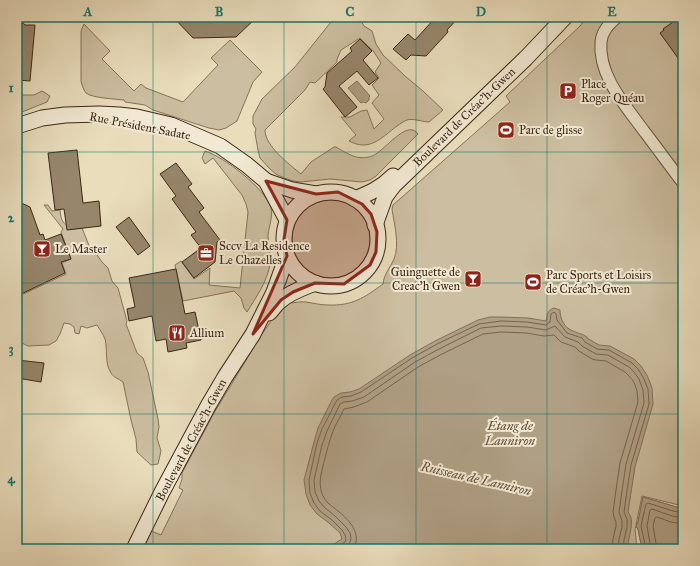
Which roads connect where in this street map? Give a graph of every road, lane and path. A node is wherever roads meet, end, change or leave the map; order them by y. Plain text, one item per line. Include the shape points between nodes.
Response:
1 (555, 17) edge
2 (565, 17) edge
3 (617, 17) edge
4 (17, 126) edge
5 (266, 181) junction
6 (683, 183) edge
7 (316, 194) junction
8 (355, 199) junction
9 (287, 220) junction
10 (375, 225) junction
11 (287, 256) junction
12 (315, 283) junction
13 (252, 334) junction
14 (134, 549) edge

1 - 8 street, Boulevard de Créac'h-Gwen via 390,178 375,190
2 - 10 street, Boulevard de Créac'h-Gwen via 394,185 384,197
3 - 6 street via 607,26 602,36 601,58 604,67 621,101
4 - 5 street, Rue Président Sadate via 42,118 65,116 110,114 137,117 171,125 211,142 247,165
5 - 7 street via 292,190
5 - 9 street
7 - 8 street via 338,192
7 - 9 street via 298,205
8 - 10 street via 368,210
9 - 11 street via 284,229
10 - 12 street via 378,240 376,252 374,259 362,274 354,280 335,286
11 - 12 street via 304,278
11 - 13 street, Boulevard de Créac'h-Gwen via 274,292
12 - 13 street, Boulevard de Créac'h-Gwen via 281,300
13 - 14 street, Boulevard de Créac'h-Gwen via 208,406

